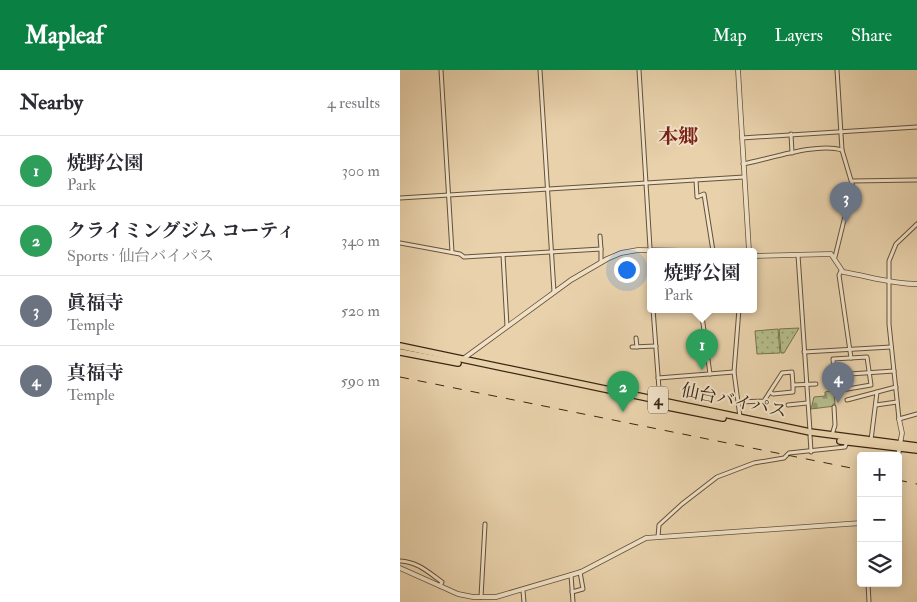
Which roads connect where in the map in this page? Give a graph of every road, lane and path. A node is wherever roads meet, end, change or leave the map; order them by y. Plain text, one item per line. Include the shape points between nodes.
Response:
1 (441, 70) edge
2 (540, 70) edge
3 (638, 70) edge
4 (738, 70) edge
5 (837, 70) edge
6 (917, 127) edge
7 (841, 131) junction
8 (791, 134) junction
9 (742, 138) junction
10 (842, 150) junction
11 (792, 154) junction
12 (743, 164) junction
13 (744, 177) junction
14 (696, 180) junction
15 (917, 180) edge
16 (852, 181) junction
17 (646, 183) junction
18 (547, 189) junction
19 (449, 195) junction
20 (400, 198) edge
21 (917, 224) edge
22 (600, 236) dead end
23 (400, 243) edge
24 (650, 248) edge
25 (713, 248) edge
26 (749, 248) edge
27 (601, 249) junction
28 (647, 250) edge
29 (452, 252) junction
30 (552, 253) junction
31 (798, 255) junction
32 (503, 256) junction
33 (757, 256) edge
34 (835, 257) junction
35 (602, 262) junction
36 (841, 271) junction
37 (888, 282) junction
38 (917, 284) edge
39 (554, 292) junction
40 (653, 313) edge
41 (702, 313) edge
42 (739, 313) edge
43 (507, 326) junction
44 (636, 338) dead end
45 (400, 346) edge
46 (656, 346) junction
47 (637, 347) junction
48 (891, 347) junction
49 (632, 348) dead end
50 (850, 350) junction
51 (400, 352) edge
52 (804, 352) junction
53 (851, 358) junction
54 (461, 360) junction
55 (894, 371) junction
56 (734, 372) junction
57 (870, 372) junction
58 (710, 374) junction
59 (834, 375) junction
60 (658, 378) junction
61 (816, 384) dead end
62 (793, 385) junction
63 (806, 385) junction
64 (896, 386) junction
65 (856, 389) junction
66 (770, 392) junction
67 (877, 392) junction
68 (858, 396) junction
69 (847, 400) dead end
70 (738, 402) junction
71 (897, 402) junction
72 (659, 403) junction
73 (807, 403) junction
74 (788, 405) dead end
75 (876, 405) junction
76 (834, 407) dead end
77 (917, 414) edge
78 (740, 417) junction
79 (899, 418) junction
80 (810, 433) junction
81 (832, 436) junction
82 (870, 441) junction
83 (847, 442) junction
84 (900, 446) junction
85 (917, 446) edge
86 (917, 450) edge
87 (811, 452) junction
88 (899, 452) edge
89 (857, 523) edge
90 (485, 524) dead end
91 (658, 537) junction
92 (400, 561) edge
93 (400, 568) edge
94 (426, 571) junction
95 (580, 572) junction
96 (571, 575) junction
97 (423, 577) junction
98 (440, 586) junction
99 (868, 587) edge
100 (523, 591) junction
101 (572, 592) junction
102 (481, 598) junction
103 (524, 602) edge
104 (573, 602) edge
105 (870, 602) edge

1 - 19 street
2 - 18 street
3 - 17 street
4 - 9 street
5 - 7 street
6 - 7 street
7 - 8 street
7 - 10 street
8 - 9 street
8 - 11 street
9 - 12 street
10 - 11 street via 829,148
10 - 16 street
11 - 12 street
12 - 13 street
13 - 14 street
13 - 26 street
14 - 17 street
14 - 25 street via 697,196 704,194
15 - 16 street
16 - 34 street via 852,200
17 - 18 street
17 - 24 street
18 - 19 street
18 - 30 street
19 - 20 street
19 - 29 street
21 - 37 street via 893,248
22 - 27 street
23 - 29 street
27 - 30 street
27 - 35 street
28 - 35 street via 621,253
29 - 32 street via 464,257
30 - 32 street
30 - 39 street
31 - 33 street
31 - 34 street via 831,254
31 - 52 street
32 - 43 street
34 - 36 street
35 - 39 street
36 - 37 street
36 - 50 street
37 - 38 street
37 - 48 street
39 - 43 street
40 - 46 street
41 - 58 street
42 - 56 street
43 - 54 street
44 - 47 street
45 - 54 highway, 仙台バイパス / 4
46 - 47 street
46 - 60 street
47 - 49 street
48 - 50 street
48 - 55 street
50 - 52 street
50 - 53 street
51 - 72 highway, 仙台バイパス / 4
52 - 63 street
53 - 57 street via 867,357
53 - 59 street via 833,359
54 - 72 highway, 仙台バイパス / 4
55 - 57 street
55 - 64 street
56 - 58 street
56 - 70 street
57 - 59 street
57 - 65 street via 871,385
58 - 60 street
59 - 65 street via 836,391
60 - 72 street
61 - 63 street
62 - 63 street
62 - 66 street via 793,392
62 - 66 street via 792,372 782,373
63 - 73 street
64 - 67 street
64 - 71 street
65 - 68 street
66 - 70 street via 764,401
67 - 68 street
67 - 75 street
68 - 69 street
70 - 78 street
71 - 75 street
71 - 79 street
72 - 78 highway, 仙台バイパス / 4
72 - 80 highway, 仙台バイパス / 4
73 - 74 street
73 - 80 street
75 - 82 street
76 - 81 street via 836,425
77 - 79 street
78 - 80 highway, 仙台バイパス / 4
79 - 84 street
80 - 81 highway, 仙台バイパス / 4
80 - 83 highway, 仙台バイパス / 4
80 - 87 street
81 - 82 highway, 仙台バイパス / 4
82 - 84 highway, 仙台バイパス / 4
83 - 84 highway, 仙台バイパス / 4
83 - 87 street via 846,447
84 - 85 highway, 仙台バイパス / 4
84 - 86 highway, 仙台バイパス / 4
84 - 88 street
87 - 91 street via 789,453 784,458 754,463 717,477 659,525
89 - 91 street
90 - 102 street
91 - 95 street via 640,540
92 - 94 street via 410,562
93 - 97 street
94 - 97 street
94 - 98 street via 442,582
95 - 96 street
95 - 101 street via 583,589
96 - 100 street
96 - 101 street
97 - 98 street
98 - 102 street via 458,594
99 - 105 street
100 - 102 street
100 - 103 street
101 - 104 street

